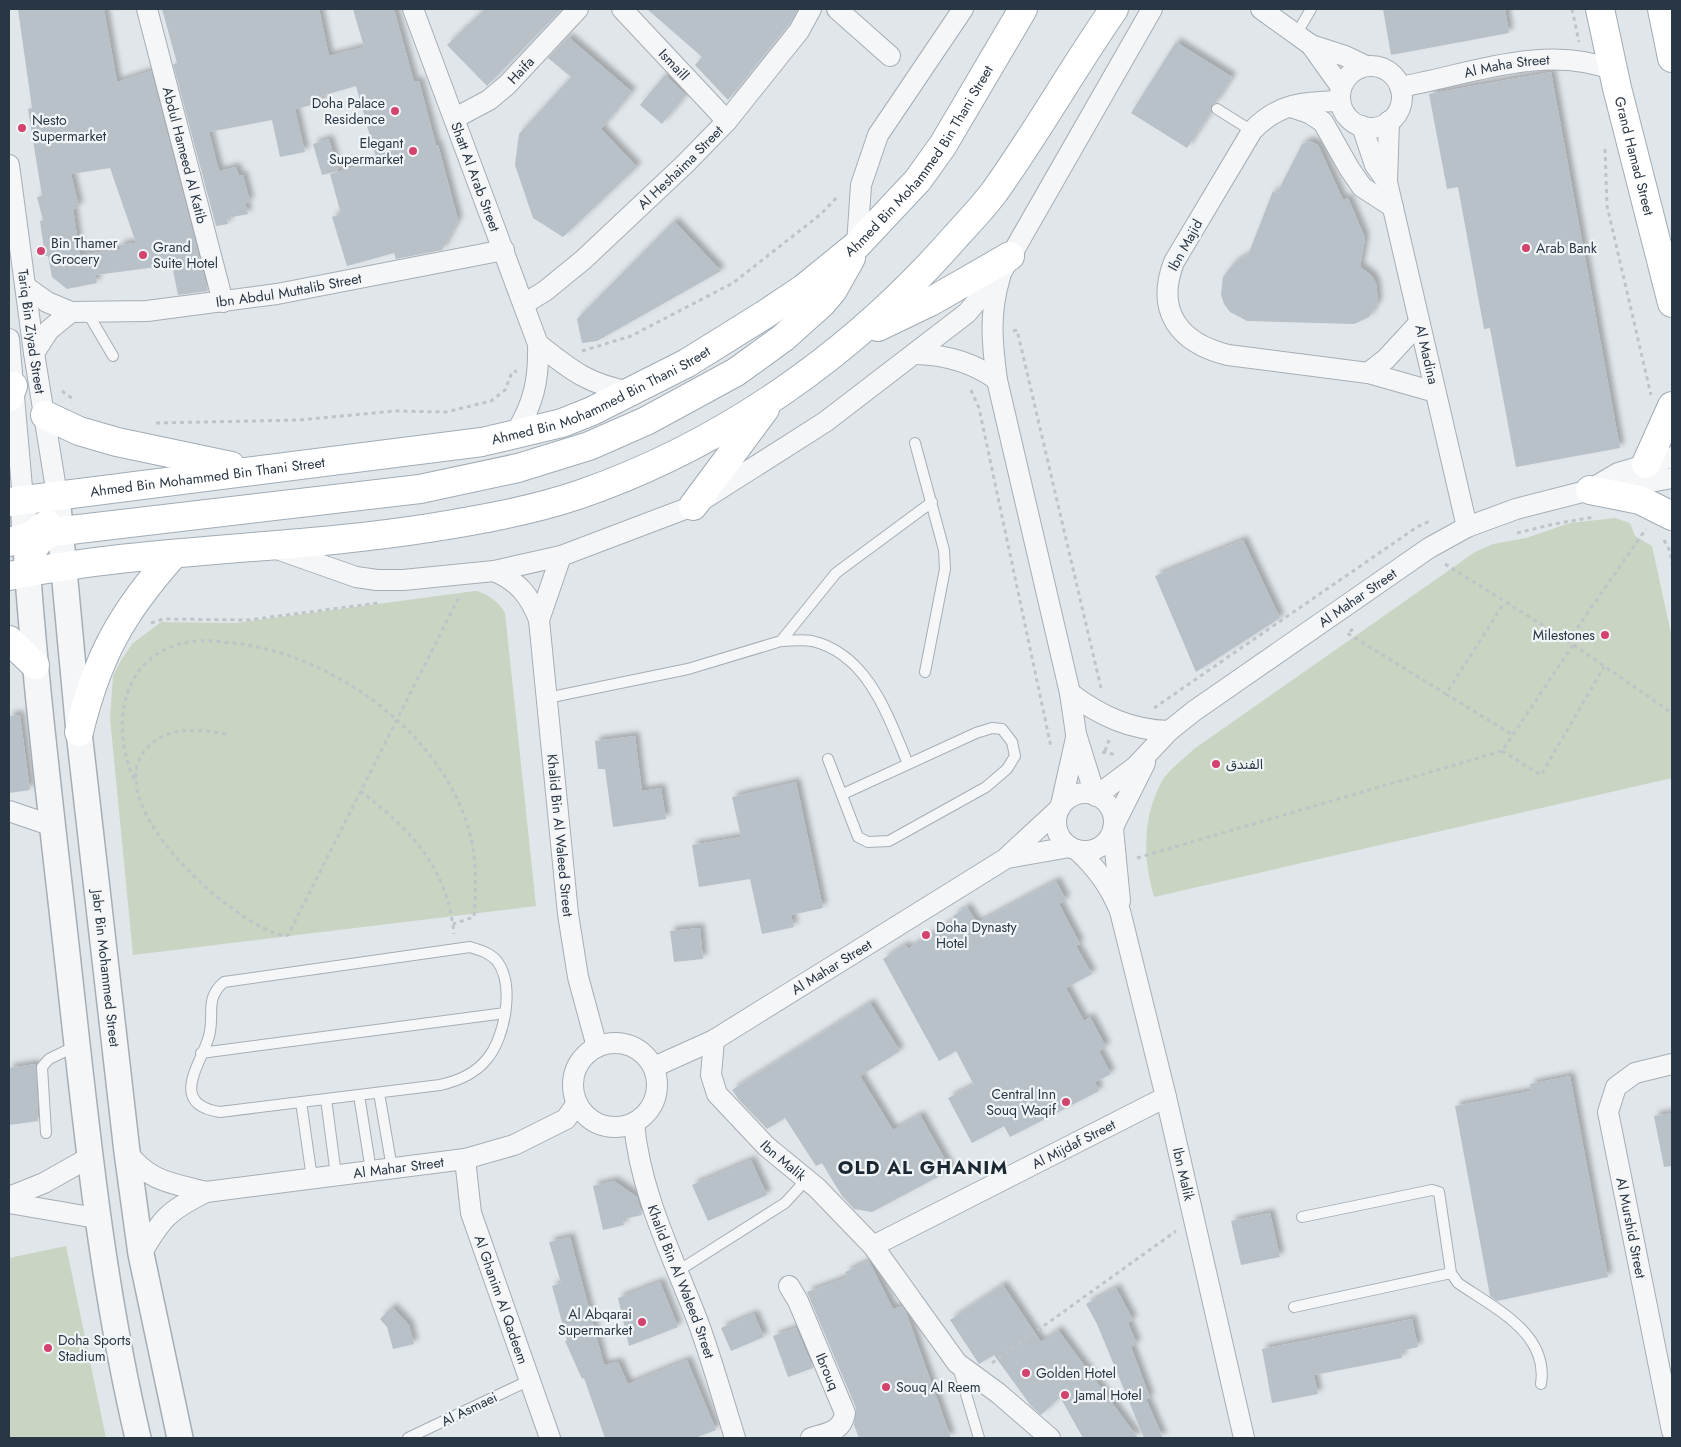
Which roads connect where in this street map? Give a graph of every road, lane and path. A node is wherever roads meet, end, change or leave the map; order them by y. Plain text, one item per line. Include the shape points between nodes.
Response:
1 (146, 9) edge
2 (413, 9) edge
3 (578, 9) edge
4 (622, 9) edge
5 (811, 9) edge
6 (837, 9) edge
7 (962, 9) edge
8 (1023, 9) edge
9 (1094, 9) edge
10 (1114, 9) edge
11 (1152, 9) edge
12 (1166, 9) edge
13 (1261, 9) edge
14 (1311, 9) edge
15 (1572, 9) edge
16 (1600, 9) edge
17 (1660, 14) edge
18 (1136, 35) junction
19 (1304, 39) junction
20 (1084, 52) junction
21 (890, 56) dead end
22 (1672, 58) edge
23 (1583, 61) junction
24 (1366, 66) junction
25 (1613, 70) junction
26 (1400, 87) junction
27 (1341, 94) junction
28 (1289, 106) junction
29 (1217, 109) dead end
30 (455, 118) junction
31 (727, 121) junction
32 (1389, 121) junction
33 (1362, 126) junction
34 (1252, 130) junction
35 (1606, 144) dead end
36 (9, 166) edge
37 (1387, 182) junction
38 (840, 193) dead end
39 (1393, 207) junction
40 (857, 245) junction
41 (504, 250) junction
42 (1005, 264) junction
43 (26, 288) junction
44 (223, 302) junction
45 (1672, 303) edge
46 (524, 304) junction
47 (79, 312) junction
48 (1419, 323) junction
49 (1010, 332) dead end
50 (9, 339) edge
51 (852, 339) junction
52 (917, 354) junction
53 (113, 356) dead end
54 (36, 362) junction
55 (548, 362) junction
56 (1368, 373) junction
57 (997, 380) junction
58 (966, 385) dead end
59 (11, 392) edge
60 (631, 392) junction
61 (1434, 392) junction
62 (772, 398) junction
63 (76, 401) dead end
64 (1662, 403) edge
65 (45, 415) junction
66 (146, 423) dead end
67 (515, 434) junction
68 (915, 443) dead end
69 (1672, 457) edge
70 (1646, 464) junction
71 (254, 471) junction
72 (1672, 478) edge
73 (1590, 490) junction
74 (57, 495) junction
75 (16, 501) edge
76 (932, 502) junction
77 (693, 506) junction
78 (1597, 517) dead end
79 (1465, 518) junction
80 (1643, 523) dead end
81 (1648, 526) junction
82 (1662, 526) edge
83 (60, 531) junction
84 (1511, 535) dead end
85 (17, 540) edge
86 (265, 545) junction
87 (1671, 551) edge
88 (174, 554) junction
89 (561, 556) junction
90 (1454, 560) dead end
91 (1446, 564) junction
92 (1672, 564) edge
93 (63, 566) junction
94 (1438, 569) dead end
95 (494, 571) junction
96 (18, 574) edge
97 (462, 592) junction
98 (467, 592) dead end
99 (453, 593) dead end
100 (381, 603) dead end
101 (1504, 603) junction
102 (539, 620) junction
103 (121, 621) junction
104 (1355, 627) dead end
105 (9, 640) edge
106 (1568, 641) junction
107 (781, 642) junction
108 (1573, 645) junction
109 (35, 665) junction
110 (1604, 667) junction
111 (926, 672) dead end
112 (1104, 692) dead end
113 (1070, 693) junction
114 (1446, 694) junction
115 (547, 698) junction
116 (1148, 710) dead end
117 (1672, 713) edge
118 (397, 720) junction
119 (78, 732) junction
120 (1169, 732) junction
121 (226, 734) dead end
122 (1076, 734) junction
123 (1513, 735) junction
124 (1096, 752) dead end
125 (1150, 752) junction
126 (1502, 752) junction
127 (1054, 756) dead end
128 (1121, 756) dead end
129 (828, 760) dead end
130 (908, 764) junction
131 (134, 780) junction
132 (360, 792) junction
133 (843, 794) junction
134 (1095, 795) junction
135 (1060, 807) junction
136 (9, 811) edge
137 (53, 826) junction
138 (1114, 827) junction
139 (1073, 849) junction
140 (1136, 852) dead end
141 (1136, 858) junction
142 (1005, 859) junction
143 (1138, 866) dead end
144 (1120, 911) junction
145 (453, 924) junction
146 (455, 948) junction
147 (505, 1013) junction
148 (714, 1040) junction
149 (77, 1046) junction
150 (597, 1047) junction
151 (202, 1053) junction
152 (1672, 1064) edge
153 (654, 1067) junction
154 (379, 1093) junction
155 (360, 1095) junction
156 (1166, 1097) junction
157 (326, 1099) junction
158 (301, 1102) junction
159 (577, 1103) junction
160 (634, 1123) junction
161 (46, 1133) dead end
162 (128, 1152) junction
163 (90, 1157) junction
164 (465, 1159) junction
165 (392, 1168) junction
166 (372, 1171) junction
167 (336, 1175) junction
168 (312, 1178) junction
169 (806, 1180) junction
170 (206, 1192) junction
171 (9, 1197) edge
172 (9, 1203) edge
173 (96, 1218) junction
174 (1302, 1218) dead end
175 (1193, 1219) junction
176 (874, 1246) junction
177 (141, 1254) junction
178 (678, 1271) junction
179 (1450, 1273) junction
180 (789, 1286) dead end
181 (1294, 1307) dead end
182 (957, 1363) junction
183 (974, 1376) junction
184 (530, 1380) junction
185 (1542, 1384) dead end
186 (1672, 1428) edge
187 (138, 1438) edge
188 (180, 1438) edge
189 (408, 1438) edge
190 (550, 1438) edge
191 (735, 1438) edge
192 (811, 1438) edge
193 (979, 1438) edge
194 (1050, 1438) edge
195 (1244, 1438) edge

1 - 44 street, Abdul Hameed Al Katib
2 - 30 street, Shatt Al Arab Street
3 - 30 street, Haifa via 507,85 489,100
4 - 31 street, Ismaill
5 - 31 street, Al Heshaima Street via 798,31
6 - 21 street
7 - 40 street via 875,143 861,185
8 - 40 main road, Ahmed Bin Mohammed Bin Thani Street via 938,152 918,180
9 - 20 main road
10 - 20 main road
11 - 18 street
12 - 18 street via 1147,29
13 - 19 street
14 - 19 lane
15 - 23 path
16 - 25 main road, Grand Hamad Street
17 - 22 main road
18 - 42 street
19 - 24 street
19 - 27 street
20 - 51 main road via 994,193 910,285
23 - 25 street, Al Maha Street
23 - 26 street, Al Maha Street via 1535,60
24 - 26 street via 1387,70
24 - 27 street via 1346,77
25 - 45 main road, Grand Hamad Street
26 - 32 street via 1400,106
27 - 28 street, Ibn Majid
27 - 33 street via 1344,112 1351,121
28 - 34 street, Ibn Majid via 1270,113
28 - 39 street via 1309,112 1323,122 1362,187
29 - 34 lane
30 - 41 street, Shatt Al Arab Street
31 - 46 street, Al Heshaima Street via 583,260
32 - 33 street via 1381,126
32 - 37 street, Al Madina
33 - 37 street, Al Madina via 1375,165
34 - 56 street, Ibn Majid via 1174,262 1167,279 1167,300 1173,317 1182,332 1208,350
35 - 64 path via 1607,206
36 - 43 street, Tariq Bin Ziyad Street
37 - 39 street, Al Madina
38 - 55 path via 821,214 733,284 630,336
39 - 48 street, Al Madina
40 - 60 main road, Ahmed Bin Mohammed Bin Thani Street via 764,316 687,363
40 - 83 main road via 833,290 783,338 706,390 589,446 518,468 420,490
41 - 44 street, Ibn Abdul Muttalib Street
41 - 46 street, Shatt Al Arab Street
42 - 51 main road
42 - 52 street via 967,313
42 - 57 street via 992,316 991,338
43 - 47 street, Ibn Abdul Muttalib Street via 47,302
43 - 54 street, Tariq Bin Ziyad Street
44 - 47 street, Ibn Abdul Muttalib Street via 147,311
46 - 55 street, Shatt Al Arab Street
47 - 53 lane
47 - 54 street via 49,330
48 - 56 street via 1386,359
48 - 61 street, Al Madina
49 - 112 path via 1017,330 1099,684
50 - 59 street, Tariq Bin Ziyad Street
51 - 62 main road
52 - 57 street via 955,359
52 - 77 street via 825,422
54 - 63 path
54 - 65 street, Tariq Bin Ziyad Street
55 - 60 street, Shatt Al Arab Street via 590,381
55 - 66 path via 512,372 505,390 490,401 446,412 395,411 299,420
55 - 67 street via 527,414
56 - 61 street, Ibn Majid
57 - 113 street
58 - 127 path via 973,392 979,408
59 - 75 street, Tariq Bin Ziyad Street
60 - 67 main road, Ahmed Bin Mohammed Bin Thani Street via 562,423
61 - 79 street, Al Madina
62 - 77 main road
62 - 86 main road via 663,460 578,495 533,508 420,529
64 - 70 main road
65 - 71 main road via 79,431 117,442
65 - 74 street, Tariq Bin Ziyad Street
67 - 71 main road, Ahmed Bin Mohammed Bin Thani Street
68 - 76 lane
69 - 70 street, Al Mahar Street
70 - 73 street, Al Mahar Street via 1606,478
71 - 74 main road, Ahmed Bin Mohammed Bin Thani Street
72 - 73 street, Al Mahar Street
73 - 79 street, Al Mahar Street
73 - 82 main road via 1640,500
74 - 75 main road, Ahmed Bin Mohammed Bin Thani Street
74 - 83 street, Jabr Bin Mohammed Street
74 - 85 main road via 48,523 40,532
75 - 85 street
76 - 107 lane via 836,573
76 - 111 lane via 944,550 945,569
77 - 89 street
78 - 84 path
79 - 116 path via 1416,527 1162,704
79 - 120 street, Al Mahar Street via 1429,548 1194,711
80 - 81 path
81 - 82 path
81 - 106 path
82 - 87 path
83 - 93 street, Jabr Bin Mohammed Street
83 - 96 main road via 48,534 38,542
85 - 96 street
86 - 88 main road
86 - 95 street via 356,577 377,580
87 - 92 path
88 - 93 main road
88 - 103 main road via 139,594
89 - 95 street
89 - 102 street, Khalid Bin Al Waleed Street
90 - 91 path
91 - 94 path
91 - 101 path
93 - 96 main road
93 - 119 street, Jabr Bin Mohammed Street
95 - 102 street, Khalid Bin Al Waleed Street via 508,577 522,589 531,600
96 - 109 street
97 - 98 path
97 - 99 path
97 - 118 path
100 - 103 path via 248,620 162,619 141,626
101 - 106 path
101 - 114 path
102 - 115 street, Khalid Bin Al Waleed Street
103 - 119 main road via 96,671
104 - 114 path via 1347,633
105 - 109 main road
106 - 108 path
107 - 115 lane via 688,669
107 - 130 lane via 810,640 833,647 854,662 882,702
108 - 110 path
108 - 123 path
109 - 137 street
110 - 117 path
110 - 126 path via 1541,775
113 - 120 street via 1116,721
113 - 122 street
114 - 123 path
115 - 150 street, Khalid Bin Al Waleed Street via 568,914 578,977
118 - 131 path via 344,680 295,657 242,644 200,640 184,643 155,656 143,667 127,693 121,728 122,746
118 - 132 path
118 - 145 path via 442,774 471,836 477,882 474,917
119 - 162 street, Jabr Bin Mohammed Street
120 - 125 street, Al Mahar Street
121 - 131 path via 186,730 162,736 153,741 139,758
122 - 134 street
122 - 135 street
123 - 126 path
124 - 128 path
125 - 134 street, Al Mahar Street via 1135,767
125 - 138 street, Al Mahar Street
126 - 141 path
129 - 133 lane
130 - 133 lane
130 - 133 lane via 992,728 1002,729 1012,742 1015,756 1007,769 986,787 889,841 868,842 858,837
131 - 132 path via 151,823 200,882 238,912 285,936
132 - 145 path via 397,821 427,856 446,890
134 - 135 street via 1073,796
134 - 138 street via 1110,808
135 - 139 street via 1056,816 1057,830
135 - 142 street, Al Mahar Street
136 - 137 street
137 - 149 street
138 - 139 street via 1100,848
138 - 144 street, Ibn Malik
139 - 142 street, Al Mahar Street
139 - 144 street, Ibn Malik via 1097,870
140 - 141 path
141 - 143 path
142 - 148 street, Al Mahar Street
144 - 156 street, Ibn Malik
145 - 146 path
146 - 147 lane via 485,951 496,960 503,974
146 - 151 lane via 224,982 212,997 211,1029
147 - 151 lane
147 - 154 lane via 494,1050 487,1060 466,1076 440,1085
148 - 153 street, Al Mahar Street
148 - 169 street, Ibn Malik via 711,1075 717,1094 766,1146
149 - 161 lane via 48,1059 42,1068
149 - 163 street
150 - 153 street via 613,1043 630,1045 644,1054
150 - 159 street via 584,1057 575,1071 573,1088
151 - 158 lane via 191,1081 191,1091 202,1107 210,1111
152 - 186 street, Al Murshid Street via 1635,1073 1616,1087 1608,1112
153 - 160 street via 658,1083 656,1099 647,1113
154 - 155 lane
154 - 165 lane
155 - 157 lane
155 - 166 lane
156 - 175 street, Ibn Malik
156 - 176 street, Al Mijdaf Street
157 - 158 lane
157 - 167 lane
158 - 168 lane
159 - 160 street via 587,1117 602,1125 618,1127
159 - 164 street, Al Mahar Street via 566,1118 514,1145
160 - 178 street, Khalid Bin Al Waleed Street via 643,1180
162 - 170 street, Al Mahar Street via 138,1167 152,1177
162 - 177 street, Jabr Bin Mohammed Street
163 - 171 street via 44,1183
163 - 173 street
164 - 165 street, Al Mahar Street
164 - 184 street, Al Ghanim Al Qadeem via 471,1213
165 - 166 street, Al Mahar Street
166 - 167 street, Al Mahar Street
167 - 168 street, Al Mahar Street
168 - 170 street, Al Mahar Street
169 - 176 street, Ibn Malik
169 - 178 lane via 785,1203
170 - 177 street, Al Mahar Street via 178,1206 159,1223
172 - 173 street
173 - 187 street via 120,1363
174 - 179 lane via 1432,1190 1439,1192
175 - 183 path
175 - 195 street, Ibn Malik
176 - 182 street, Ibn Malik
177 - 188 street, Jabr Bin Mohammed Street
178 - 191 street, Khalid Bin Al Waleed Street
179 - 181 lane
179 - 185 lane via 1458,1283 1524,1330 1541,1358
180 - 192 street, Ibrouq via 845,1413 844,1423 837,1430
182 - 183 street, Ibn Malik
182 - 193 lane
183 - 194 street, Ibn Malik
184 - 189 lane, Al Asmaei
184 - 190 street, Al Ghanim Al Qadeem

